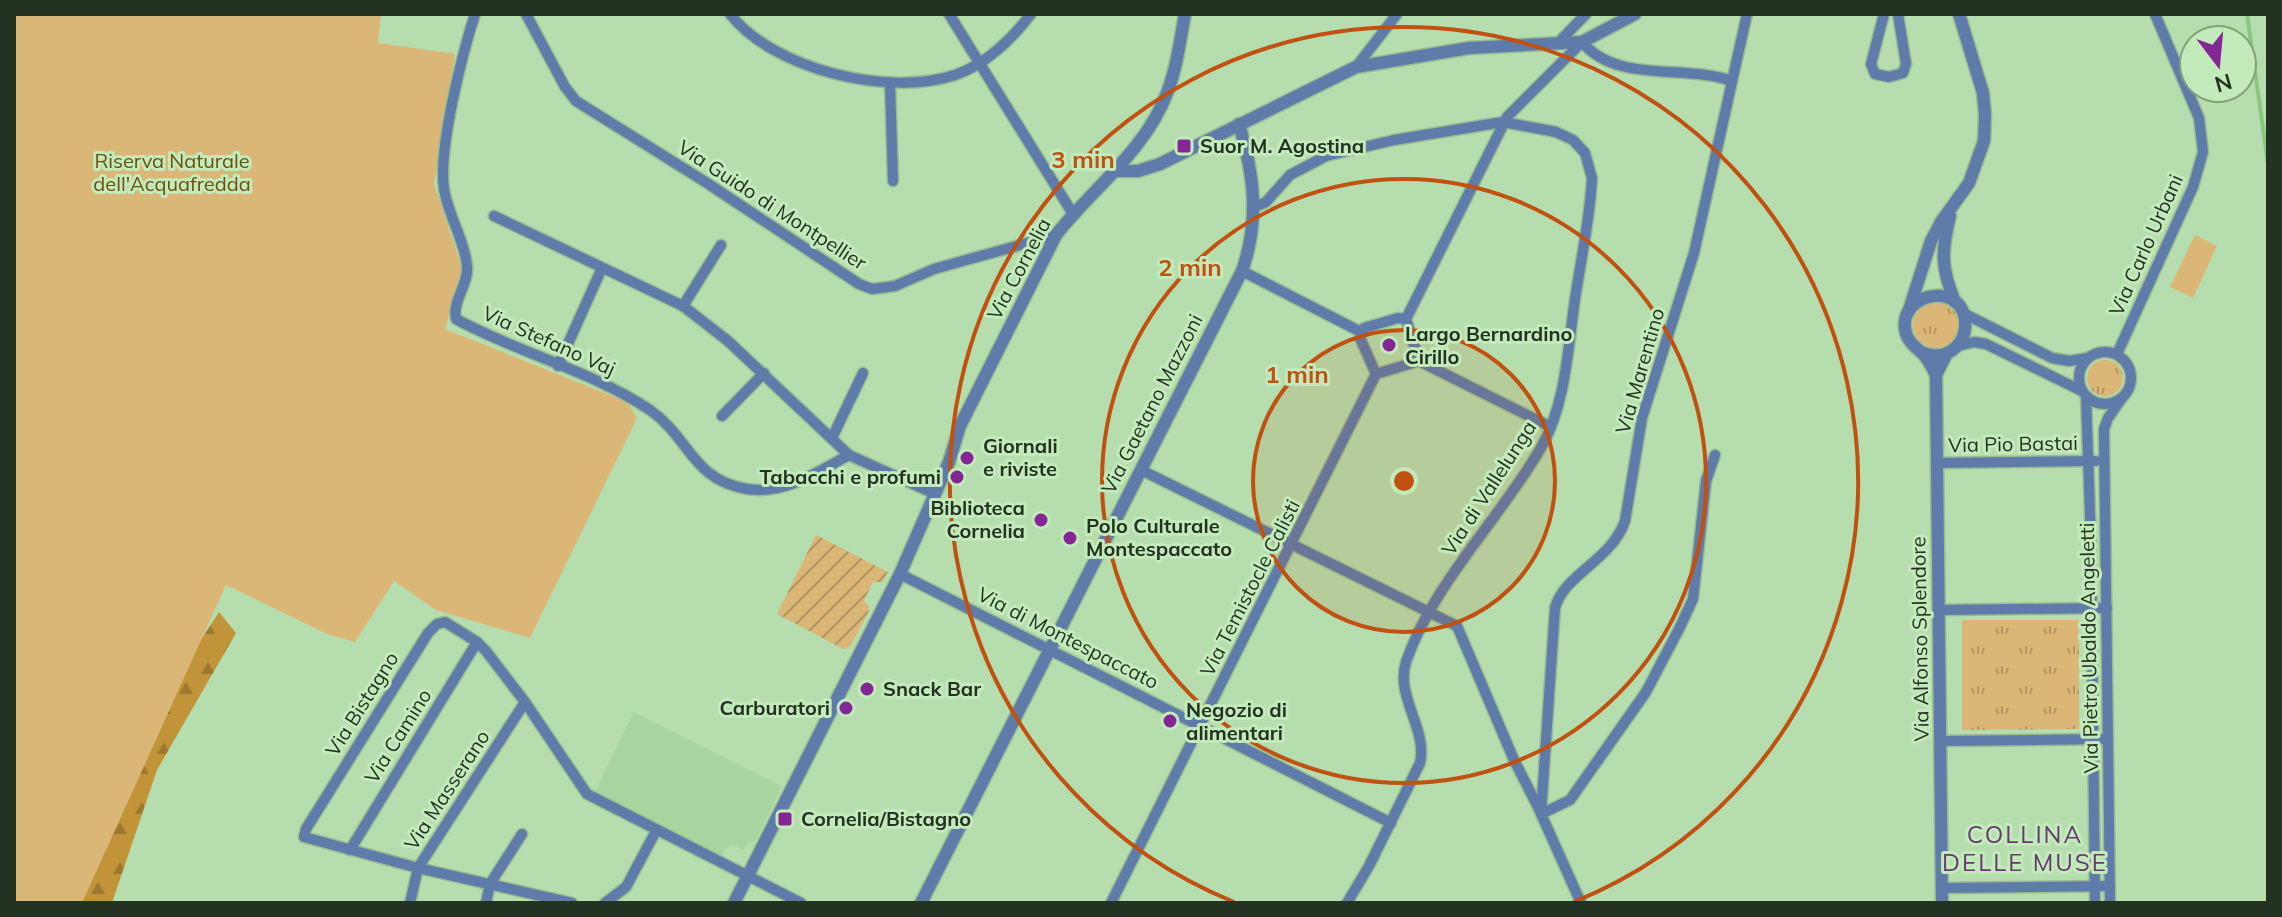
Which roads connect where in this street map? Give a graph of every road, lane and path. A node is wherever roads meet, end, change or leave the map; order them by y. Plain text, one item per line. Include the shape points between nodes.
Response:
1 (475, 14) edge
2 (526, 14) edge
3 (730, 14) edge
4 (949, 14) edge
5 (1031, 14) edge
6 (1185, 14) edge
7 (1397, 14) edge
8 (1586, 14) edge
9 (1635, 14) edge
10 (1747, 14) edge
11 (1884, 14) edge
12 (1898, 14) edge
13 (1959, 14) edge
14 (2155, 14) edge
15 (1880, 31) junction
16 (1901, 34) junction
17 (1582, 42) junction
18 (1558, 43) junction
19 (979, 63) junction
20 (1356, 67) junction
21 (1732, 81) junction
22 (890, 83) junction
23 (1503, 122) junction
24 (1239, 124) junction
25 (1115, 171) junction
26 (893, 181) dead end
27 (1255, 207) junction
28 (1951, 211) junction
29 (1073, 214) junction
30 (494, 216) dead end
31 (1056, 235) junction
32 (721, 245) dead end
33 (602, 268) junction
34 (1242, 271) junction
35 (1955, 302) junction
36 (683, 306) junction
37 (1909, 310) junction
38 (1963, 313) junction
39 (1406, 319) junction
40 (1361, 332) junction
41 (1952, 350) junction
42 (1921, 352) junction
43 (2117, 354) junction
44 (2088, 358) junction
45 (1419, 361) junction
46 (558, 366) junction
47 (764, 373) junction
48 (863, 373) dead end
49 (1376, 374) junction
50 (1936, 375) junction
51 (2084, 394) junction
52 (2122, 398) junction
53 (722, 416) dead end
54 (1551, 427) junction
55 (832, 438) junction
56 (849, 455) junction
57 (1715, 455) dead end
58 (2104, 460) junction
59 (2089, 461) junction
60 (1938, 463) junction
61 (1141, 470) junction
62 (935, 494) junction
63 (1292, 546) junction
64 (900, 574) junction
65 (2091, 608) junction
66 (2107, 608) junction
67 (1939, 610) junction
68 (1429, 613) junction
69 (477, 642) junction
70 (1052, 649) junction
71 (525, 702) junction
72 (1201, 726) junction
73 (2093, 739) junction
74 (2108, 739) junction
75 (1941, 741) junction
76 (1541, 814) junction
77 (1391, 823) junction
78 (656, 831) junction
79 (522, 834) dead end
80 (350, 850) junction
81 (418, 868) junction
82 (747, 877) junction
83 (490, 884) junction
84 (2094, 886) junction
85 (2110, 886) junction
86 (1942, 888) junction
87 (559, 902) edge
88 (410, 903) edge
89 (486, 903) edge
90 (572, 903) edge
91 (605, 903) edge
92 (734, 903) edge
93 (801, 903) edge
94 (921, 903) edge
95 (1111, 903) edge
96 (1347, 903) edge
97 (1581, 903) edge
98 (1942, 903) edge
99 (2095, 903) edge
100 (2110, 903) edge

1 - 46 street, Via Stefano Vaj via 442,168 467,269 454,316
2 - 31 street, Via Guido di Montpellier via 576,101 852,281 883,289
3 - 22 street via 751,35 791,59
4 - 19 street
5 - 19 street
6 - 25 street, Via Cornelia via 1164,100
7 - 20 street
8 - 18 street
9 - 17 street
10 - 21 street, Via Marentino
11 - 15 street
12 - 16 street
13 - 28 street via 1980,80 1985,128 1974,172
14 - 43 street, Via Carlo Urbani via 2199,118 2203,152 2193,187
15 - 16 street
15 - 16 street via 1871,64 1875,74 1884,77 1905,69
17 - 18 street
17 - 21 street via 1623,66
17 - 23 street
18 - 20 street via 1469,48
19 - 22 street via 945,78
19 - 29 street
20 - 24 street
21 - 76 street, Via Marentino via 1694,253 1642,418 1625,521 1605,553 1563,589 1556,602
22 - 26 street
23 - 27 street via 1326,156 1290,175
23 - 39 street
23 - 54 street, Via di Vallelunga via 1563,135 1585,153 1590,168 1591,192 1564,373
24 - 25 street via 1160,164
24 - 27 street, Via Gaetano Mazzoni
25 - 29 street, Via Cornelia
27 - 34 street, Via Gaetano Mazzoni
28 - 35 street via 1942,258
28 - 37 street via 1931,241
29 - 31 street, Via Cornelia
30 - 33 street
31 - 62 street, Via Cornelia via 960,426
32 - 36 street
33 - 36 street
33 - 46 street
34 - 40 street
34 - 61 street, Via Gaetano Mazzoni
35 - 37 street via 1931,296
35 - 38 street
36 - 47 street
37 - 42 street via 1907,335
38 - 41 street via 1964,336
38 - 44 street via 2052,358
39 - 40 street
39 - 45 street
40 - 49 street
41 - 42 street via 1935,356
41 - 50 street, Via Alfonso Splendore
41 - 51 street via 1974,342 1986,344
42 - 50 street
43 - 44 street via 2102,352
43 - 52 street via 2131,371
44 - 51 street via 2079,373
45 - 49 street
45 - 54 street
46 - 56 street, Via Stefano Vaj via 652,411 707,473 732,486 760,491 784,487
47 - 53 street
47 - 55 street
48 - 55 street
49 - 63 street, Via Temistocle Calisti
50 - 60 street, Via Alfonso Splendore
51 - 52 street via 2100,404
51 - 59 street, Via Pietro Ubaldo Angeletti
52 - 58 street, Via Pietro Ubaldo Angeletti via 2105,425
54 - 68 street, Via di Vallelunga
55 - 56 street
56 - 62 street
57 - 76 street via 1706,481 1693,599 1680,627 1646,692 1570,800
58 - 59 street, Via Pio Bastai
58 - 66 street, Via Pietro Ubaldo Angeletti
59 - 60 street, Via Pio Bastai
59 - 65 street, Via Pietro Ubaldo Angeletti
60 - 67 street, Via Alfonso Splendore
61 - 63 street
61 - 70 street, Via Gaetano Mazzoni
62 - 64 street
63 - 68 street
63 - 72 street, Via Temistocle Calisti
64 - 70 street, Via di Montespaccato
64 - 82 street
65 - 66 street
65 - 67 street
65 - 73 street, Via Pietro Ubaldo Angeletti
66 - 74 street, Via Pietro Ubaldo Angeletti
67 - 75 street, Via Alfonso Splendore
68 - 76 street via 1460,629
68 - 77 street, Via di Vallelunga via 1404,677 1422,757
69 - 71 street, Via Bistagno
69 - 80 street, Via Camino
69 - 80 street, Via Bistagno via 449,623 434,626 305,831 306,839
70 - 72 street, Via di Montespaccato
70 - 94 street, Via Gaetano Mazzoni
71 - 78 street, Via Bistagno via 584,791
71 - 81 street, Via Masserano
72 - 77 street, Via di Montespaccato
72 - 95 street, Via Temistocle Calisti
73 - 74 street
73 - 75 street
73 - 84 street, Via Pietro Ubaldo Angeletti
74 - 85 street, Via Pietro Ubaldo Angeletti
75 - 86 street, Via Alfonso Splendore
76 - 97 street
77 - 96 street, Via di Vallelunga
78 - 82 street, Via Bistagno
78 - 91 street via 626,887
79 - 83 street
80 - 81 street, Via Bistagno
81 - 83 street, Via Bistagno
81 - 88 street, Via Masserano
82 - 92 street
82 - 93 street, Via Bistagno
83 - 87 street, Via Bistagno
83 - 89 street
84 - 85 street
84 - 86 street
84 - 99 street, Via Pietro Ubaldo Angeletti
85 - 100 street, Via Pietro Ubaldo Angeletti
86 - 98 street, Via Alfonso Splendore
87 - 90 street, Via Bistagno

